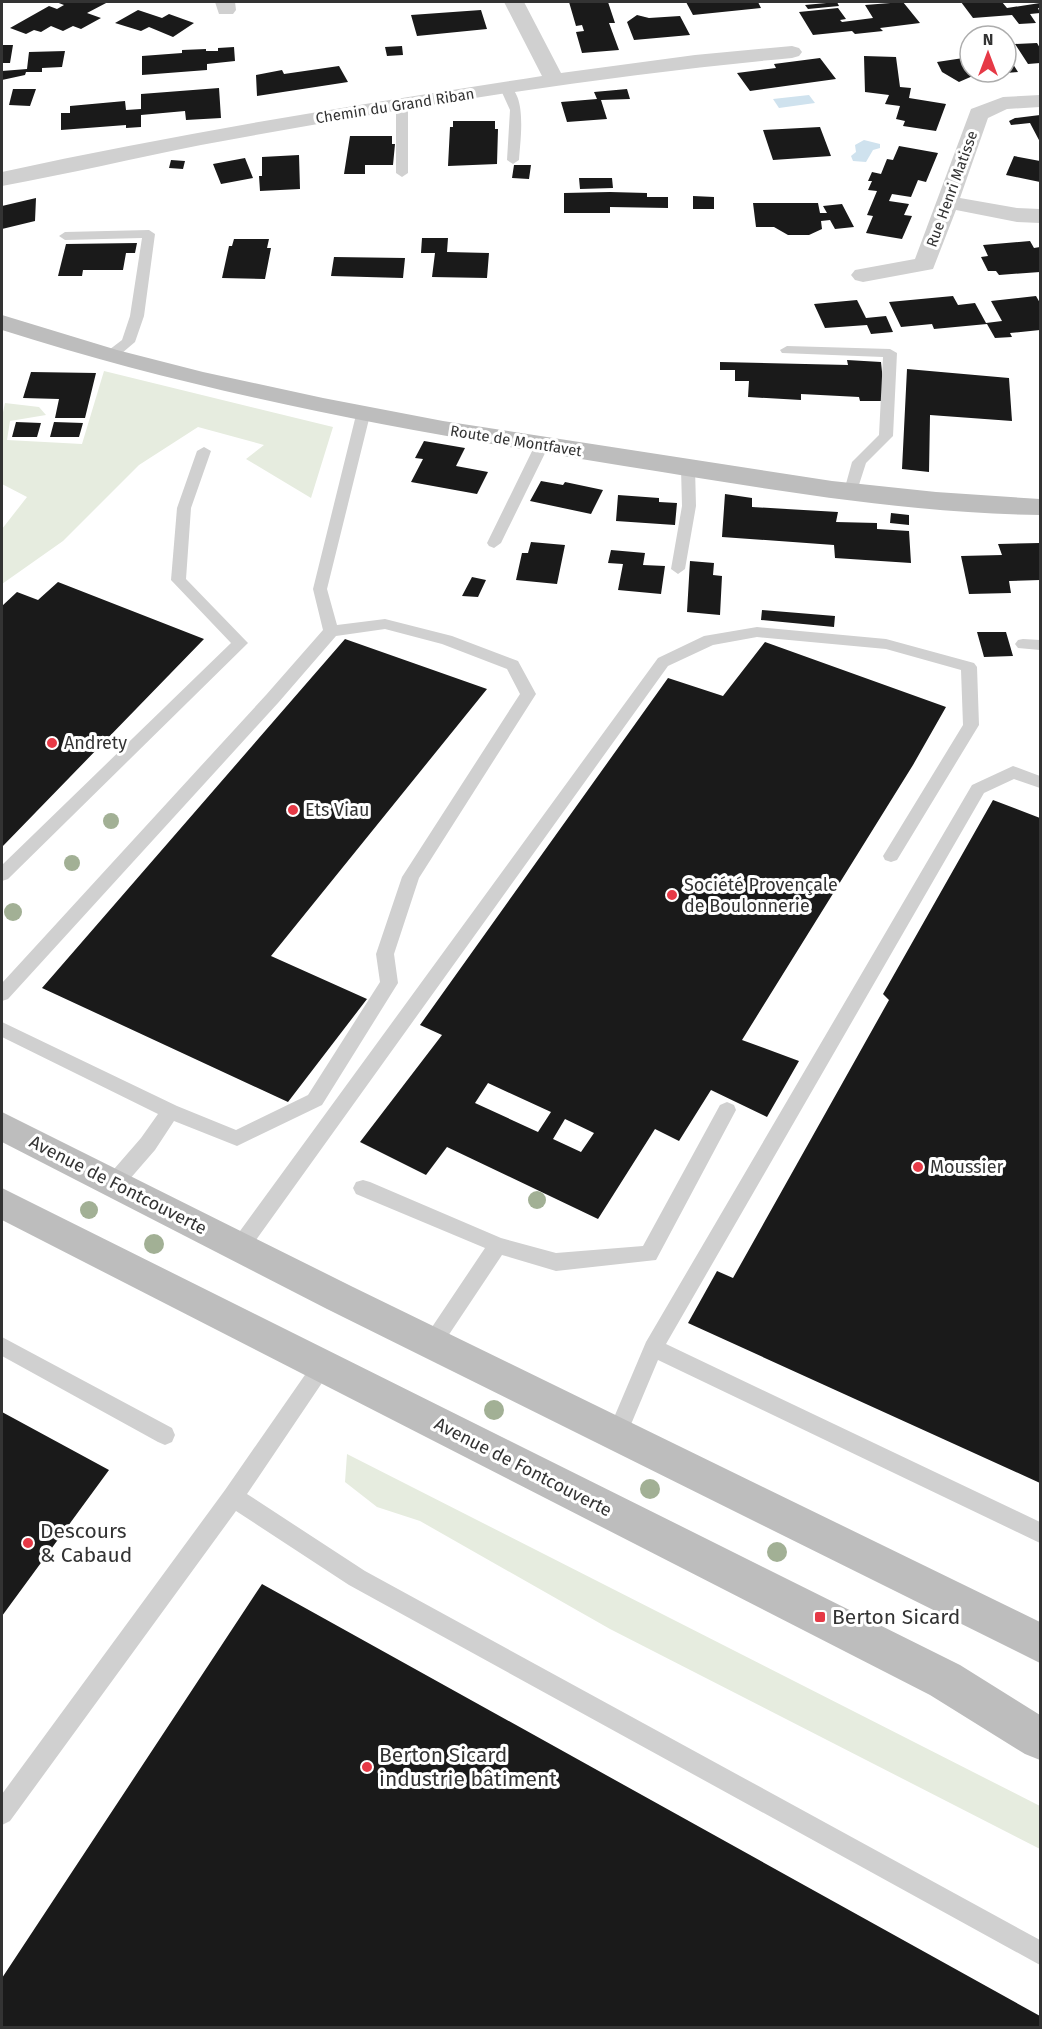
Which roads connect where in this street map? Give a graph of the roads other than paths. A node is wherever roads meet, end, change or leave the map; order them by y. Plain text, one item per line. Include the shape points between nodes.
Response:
1 (514, 2) edge
2 (792, 52) dead end
3 (554, 80) junction
4 (506, 88) junction
5 (1041, 101) edge
6 (402, 105) junction
7 (513, 160) dead end
8 (402, 173) dead end
9 (2, 179) edge
10 (947, 202) junction
11 (1041, 216) edge
12 (65, 236) dead end
13 (863, 275) dead end
14 (2, 322) edge
15 (787, 350) dead end
16 (110, 356) junction
17 (363, 415) junction
18 (542, 445) junction
19 (204, 451) dead end
20 (688, 468) junction
21 (851, 491) junction
22 (1041, 507) edge
23 (494, 543) dead end
24 (678, 569) dead end
25 (331, 631) junction
26 (1023, 644) dead end
27 (1041, 645) edge
28 (1041, 782) edge
29 (891, 856) dead end
30 (2, 875) edge
31 (2, 994) edge
32 (2, 1029) edge
33 (727, 1110) dead end
34 (170, 1111) junction
35 (2, 1126) edge
36 (115, 1182) junction
37 (363, 1188) dead end
38 (2, 1203) edge
39 (498, 1245) junction
40 (239, 1248) junction
41 (433, 1342) junction
42 (2, 1346) edge
43 (653, 1348) junction
44 (323, 1365) junction
45 (617, 1434) junction
46 (165, 1435) dead end
47 (233, 1497) junction
48 (1041, 1533) edge
49 (1041, 1643) edge
50 (1041, 1739) edge
51 (2, 1813) edge
52 (1041, 1953) edge

1 - 3 street
2 - 3 street, Chemin du Grand Riban via 699,59
3 - 4 street, Chemin du Grand Riban
4 - 6 street, Chemin du Grand Riban
4 - 7 lane via 516,110
5 - 10 street, Rue Henri Matisse via 1003,103 979,114
6 - 8 lane
6 - 9 street, Chemin du Grand Riban via 194,139
10 - 11 street
10 - 13 street, Rue Henri Matisse via 925,264
12 - 16 lane via 149,234 137,316 128,342
14 - 16 main road, Route de Montfavet
15 - 21 lane via 890,353 886,436 859,462
16 - 17 main road, Route de Montfavet
17 - 18 main road, Route de Montfavet
17 - 25 lane via 320,589
18 - 20 main road, Route de Montfavet
18 - 23 lane
19 - 30 lane via 184,508 178,580 240,643
20 - 21 main road, Route de Montfavet
20 - 24 lane via 689,506
21 - 22 main road, Route de Montfavet
25 - 31 lane
25 - 34 lane via 385,624 447,640 513,665 528,694 411,877 385,954 389,983 315,1100 237,1138
26 - 27 lane
28 - 43 lane via 1013,772 978,789
29 - 40 lane via 971,725 969,667 886,644 757,632 709,640 663,662
32 - 34 lane
33 - 39 lane via 649,1254 556,1262
34 - 36 lane
35 - 36 main road, Avenue de Fontcouverte
36 - 40 main road, Avenue de Fontcouverte
37 - 39 lane
38 - 44 main road, Avenue de Fontcouverte
39 - 41 lane
40 - 41 main road, Avenue de Fontcouverte
41 - 45 main road, Avenue de Fontcouverte
42 - 46 lane
43 - 45 lane
43 - 48 lane
44 - 47 lane
44 - 50 main road, Avenue de Fontcouverte via 945,1680
45 - 49 main road, Avenue de Fontcouverte
47 - 51 lane
47 - 52 lane via 357,1578

